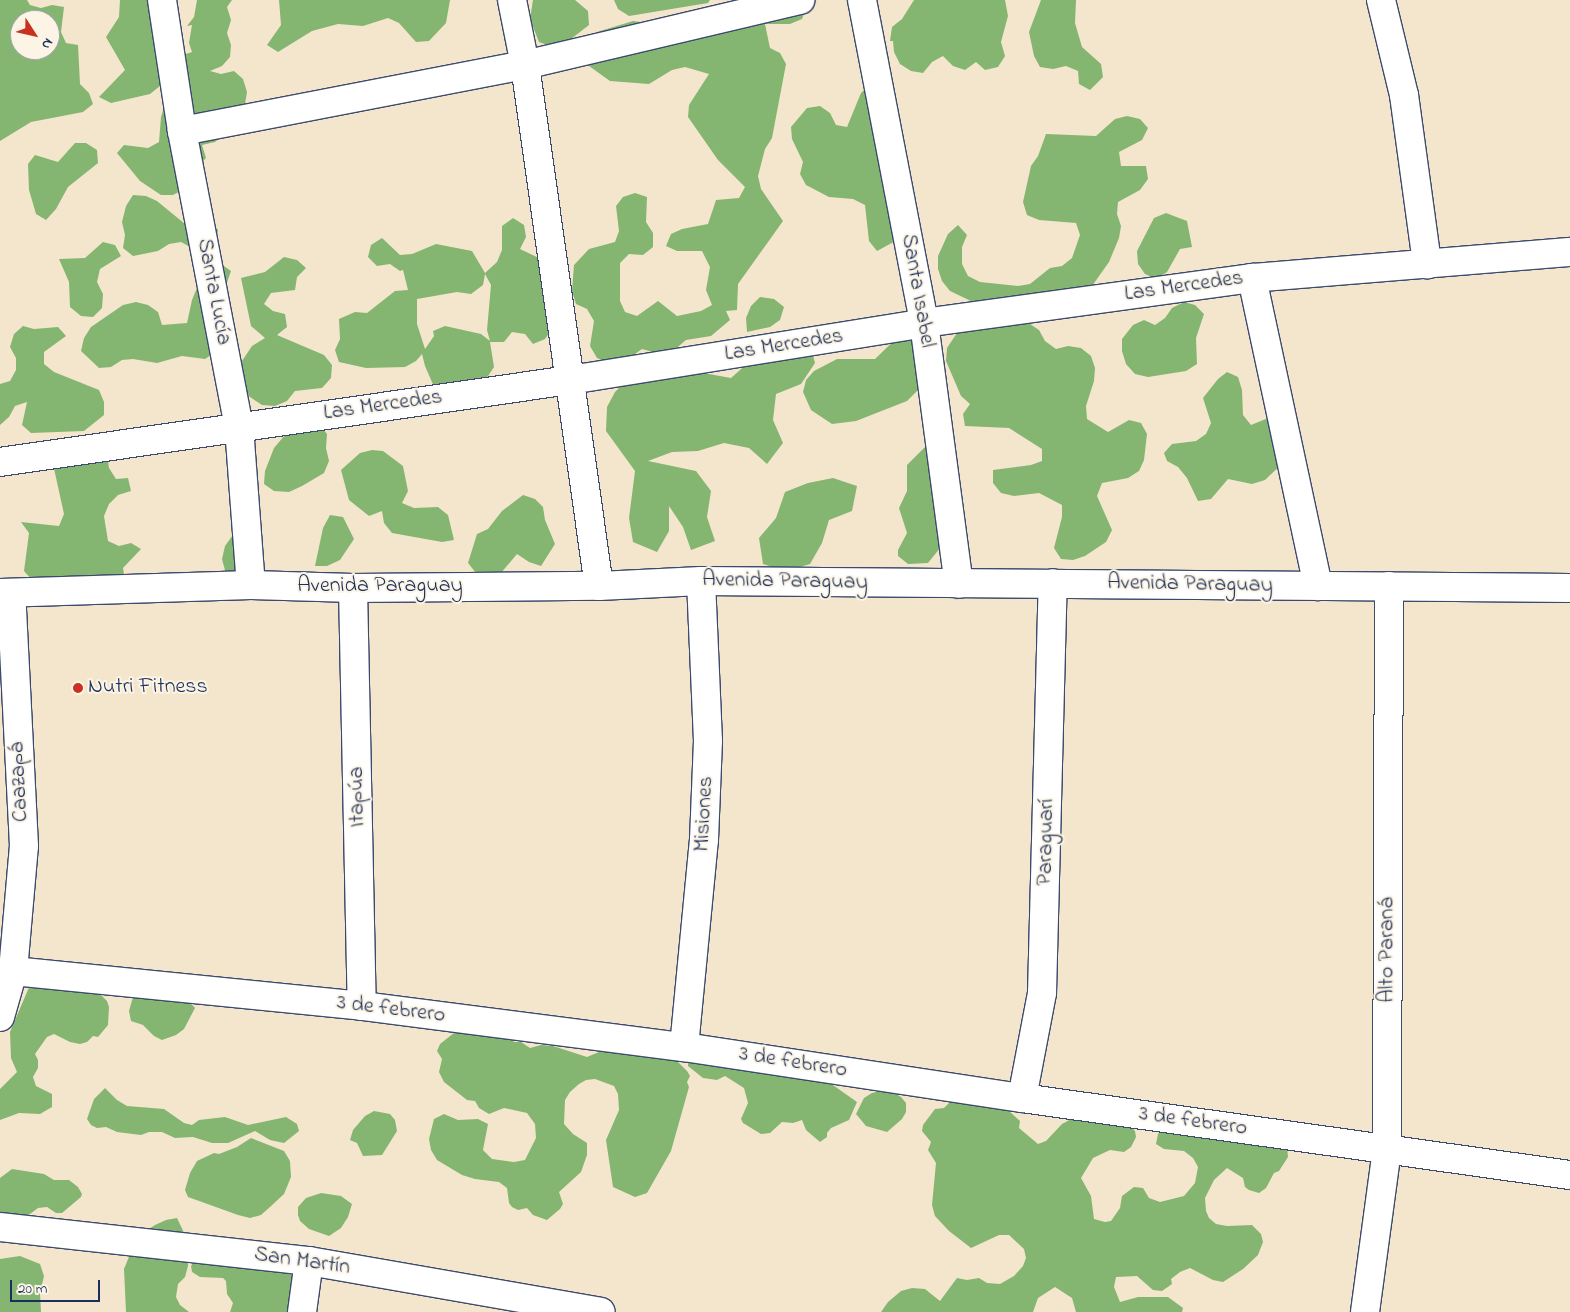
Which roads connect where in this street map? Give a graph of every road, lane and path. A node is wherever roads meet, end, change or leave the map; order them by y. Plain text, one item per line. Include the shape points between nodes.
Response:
1 (162, 0) edge
2 (512, 0) edge
3 (800, 0) edge
4 (862, 0) edge
5 (1382, 0) edge
6 (525, 65) junction
7 (182, 132) junction
8 (1570, 252) edge
9 (1427, 264) junction
10 (1252, 278) junction
11 (924, 323) junction
12 (570, 380) junction
13 (239, 427) junction
14 (0, 462) edge
15 (701, 581) junction
16 (1053, 583) junction
17 (959, 584) junction
18 (251, 586) junction
19 (599, 586) junction
20 (1318, 586) junction
21 (1390, 586) junction
22 (353, 588) junction
23 (1570, 588) edge
24 (6, 593) edge
25 (13, 971) junction
26 (362, 1006) junction
27 (0, 1017) edge
28 (684, 1047) junction
29 (1022, 1098) junction
30 (1386, 1149) junction
31 (1570, 1175) edge
32 (0, 1228) edge
33 (309, 1261) junction
34 (302, 1312) edge
35 (601, 1312) edge
36 (1365, 1312) edge

1 - 7 street, Santa Lucía
2 - 6 street
3 - 6 street
4 - 11 street, Santa Isabel
5 - 9 street via 1404,95
6 - 7 street
6 - 12 street
7 - 13 street, Santa Lucía
8 - 9 street, Las Mercedes
9 - 10 street, Las Mercedes
10 - 11 street, Las Mercedes
10 - 20 street
11 - 12 street, Las Mercedes
11 - 17 street, Santa Isabel
12 - 13 street, Las Mercedes
12 - 19 street
13 - 14 street, Las Mercedes
13 - 18 street, Santa Lucía
15 - 17 street, Avenida Paraguay
15 - 19 street, Avenida Paraguay
15 - 28 street, Misiones via 708,751 704,840
16 - 17 street, Avenida Paraguay
16 - 20 street, Avenida Paraguay
16 - 29 street, Paraguarí via 1042,993
18 - 22 street, Avenida Paraguay
18 - 24 street, Avenida Paraguay
19 - 22 street, Avenida Paraguay
20 - 21 street, Avenida Paraguay
21 - 23 street, Avenida Paraguay
21 - 30 street, Alto Paraná
22 - 26 street, Itapúa
24 - 25 street, Caazapá via 24,846
25 - 26 street, 3 de febrero
25 - 27 street, Caazapá
26 - 28 street, 3 de febrero
28 - 29 street, 3 de febrero
29 - 30 street, 3 de febrero
30 - 31 street, 3 de febrero
30 - 36 street, Alto Paraná
32 - 33 street, San Martín
33 - 34 street
33 - 35 street, San Martín

